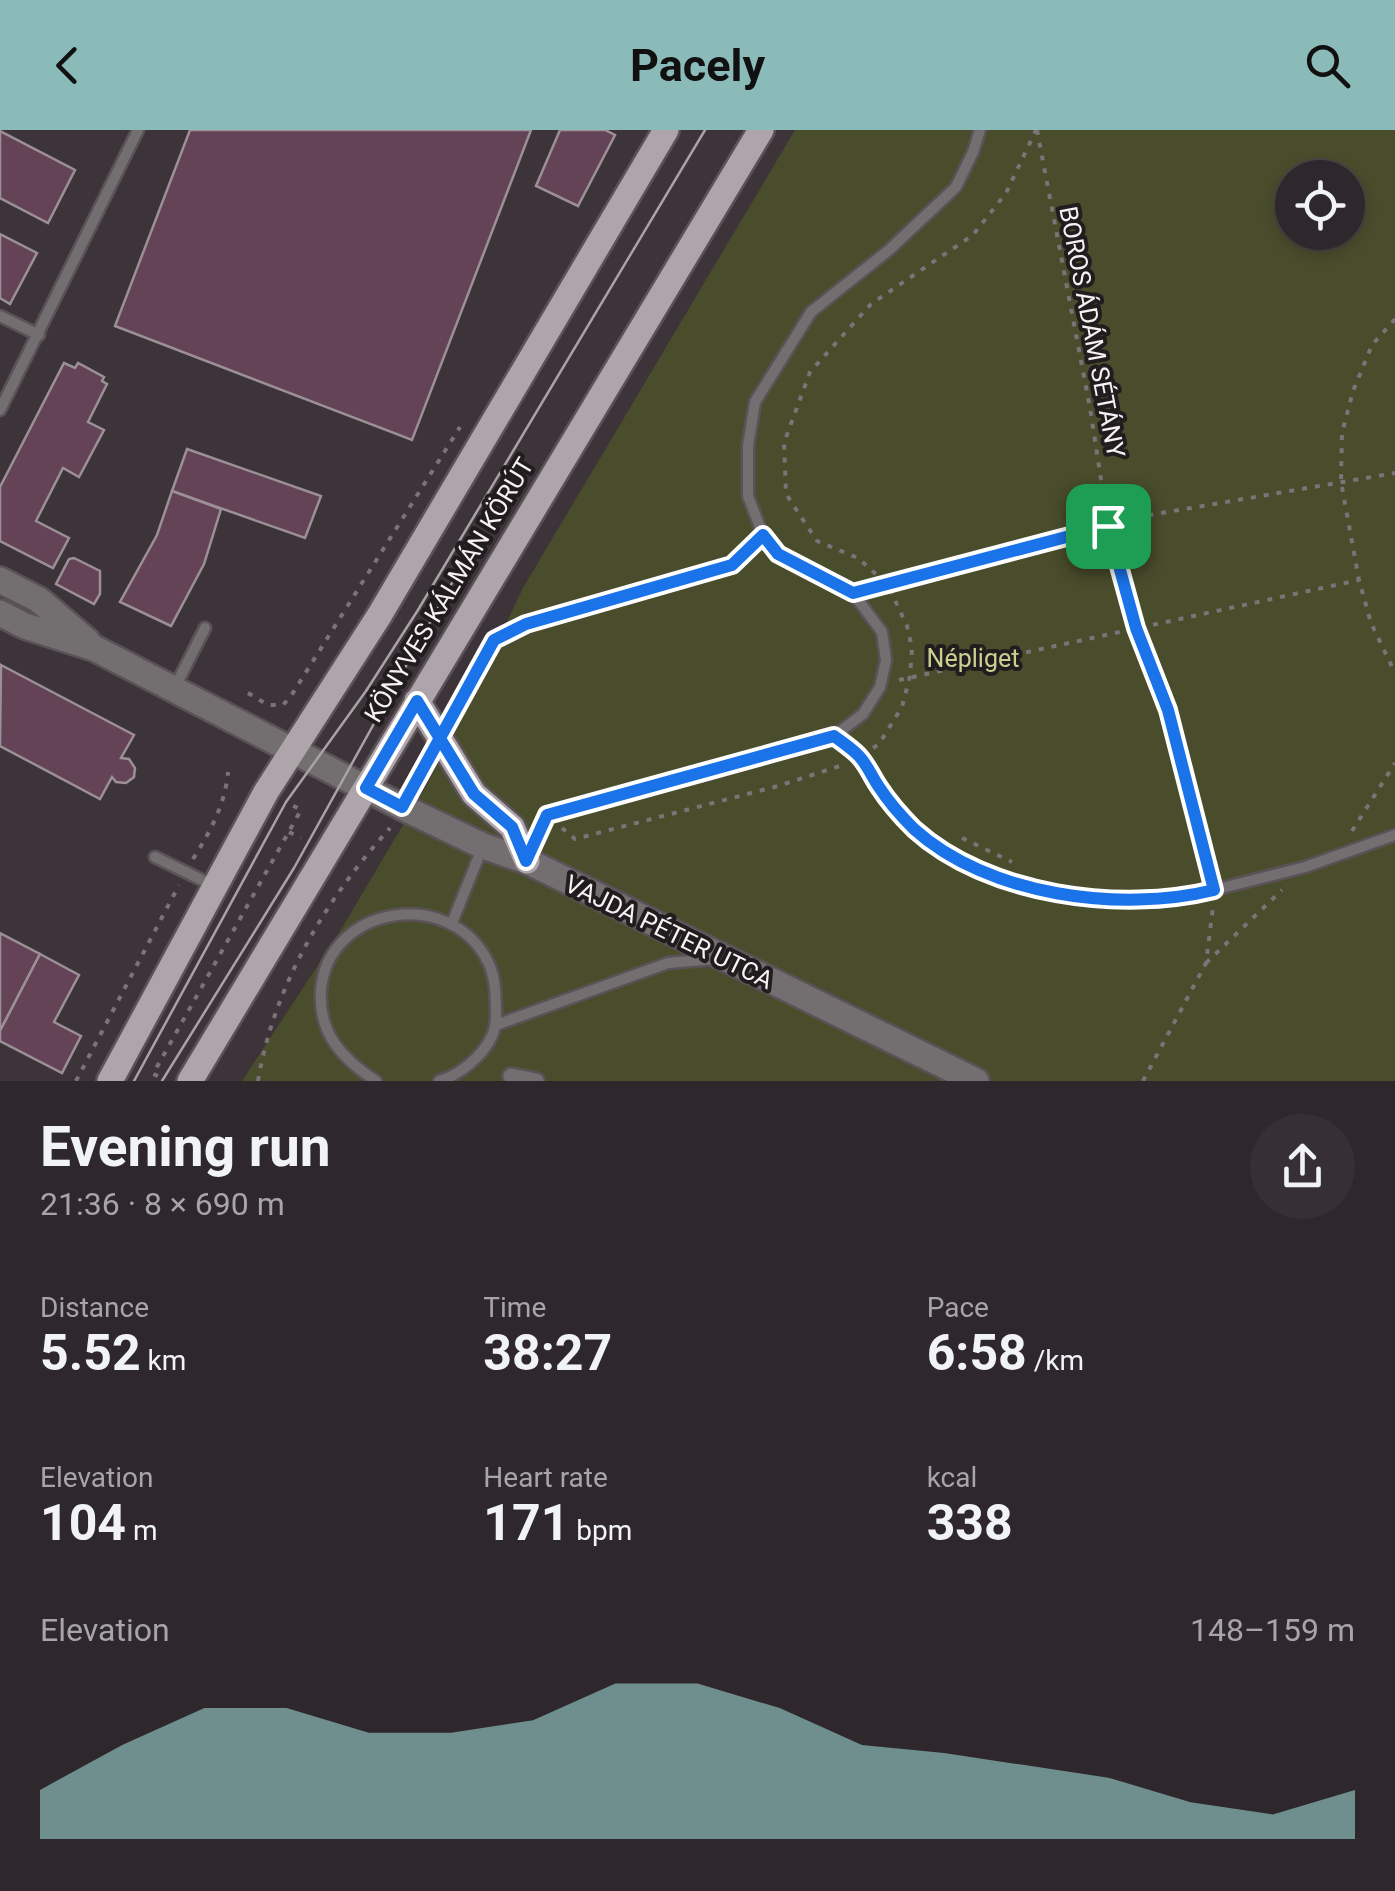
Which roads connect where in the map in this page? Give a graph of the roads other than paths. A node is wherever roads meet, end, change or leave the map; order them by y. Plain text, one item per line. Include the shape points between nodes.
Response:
1 (138, 130) edge
2 (666, 130) edge
3 (761, 130) edge
4 (980, 130) edge
5 (0, 316) edge
6 (38, 336) junction
7 (0, 410) edge
8 (0, 580) edge
9 (0, 613) edge
10 (205, 628) dead end
11 (94, 648) junction
12 (174, 689) junction
13 (417, 701) junction
14 (834, 736) junction
15 (293, 749) junction
16 (366, 788) junction
17 (1395, 835) edge
18 (483, 846) junction
19 (155, 857) dead end
20 (526, 861) junction
21 (214, 886) junction
22 (452, 923) junction
23 (723, 959) junction
24 (496, 1025) junction
25 (511, 1076) dead end
26 (110, 1081) edge
27 (190, 1081) edge
28 (376, 1081) edge
29 (439, 1081) edge
30 (536, 1081) edge
31 (976, 1081) edge

1 - 6 lane
2 - 15 main road, KÖNYVES KÁLMÁN KÖRÚT via 379,616
3 - 13 main road, KÖNYVES KÁLMÁN KÖRÚT
4 - 14 lane via 956,187 810,312 755,402 748,496 763,535 778,554 853,593 882,632 880,688
5 - 6 lane
6 - 7 lane
8 - 11 street, VAJDA PÉTER UTCA via 39,600
9 - 11 street, VAJDA PÉTER UTCA
10 - 12 lane
11 - 12 street, VAJDA PÉTER UTCA
12 - 15 street, VAJDA PÉTER UTCA
13 - 16 main road, KÖNYVES KÁLMÁN KÖRÚT
13 - 20 main road via 474,794 512,827
14 - 17 lane via 860,756 915,829 971,867 1035,889 1130,901 1182,898 1305,867
14 - 20 lane via 547,815
15 - 16 street, VAJDA PÉTER UTCA
15 - 21 main road, KÖNYVES KÁLMÁN KÖRÚT
16 - 18 street, VAJDA PÉTER UTCA
16 - 27 main road, KÖNYVES KÁLMÁN KÖRÚT
18 - 20 street, VAJDA PÉTER UTCA
18 - 22 lane
19 - 21 lane
20 - 23 street, VAJDA PÉTER UTCA
21 - 26 main road, KÖNYVES KÁLMÁN KÖRÚT
22 - 24 lane via 489,964
22 - 28 lane via 425,914 369,922 338,943 323,971 320,1009 332,1044
23 - 24 lane via 668,963
23 - 31 street, VAJDA PÉTER UTCA
24 - 29 lane via 480,1056
25 - 30 street

